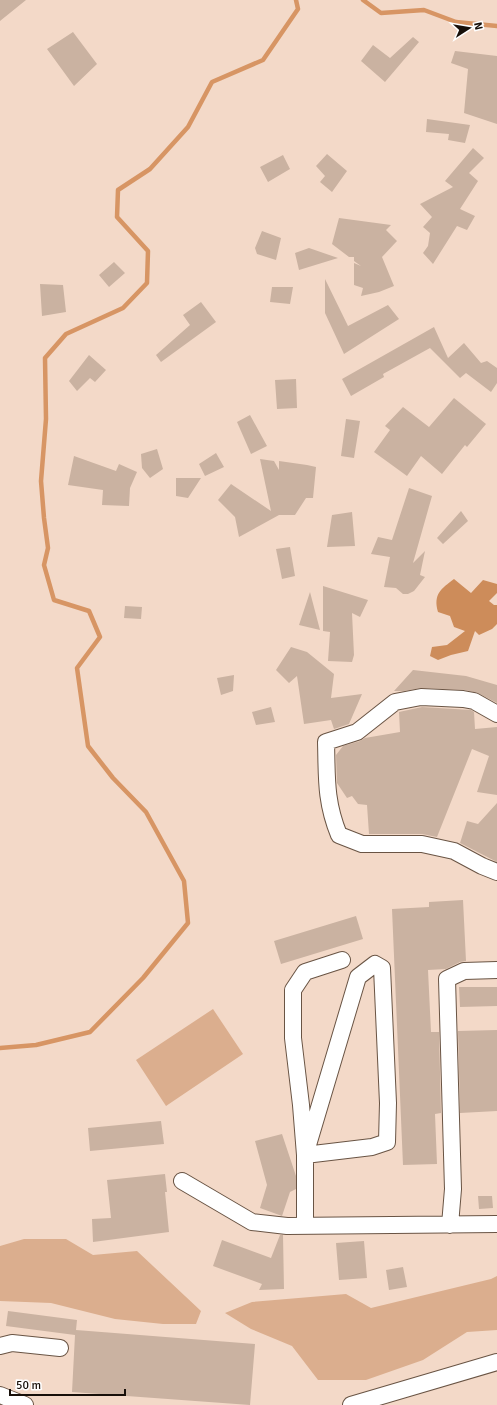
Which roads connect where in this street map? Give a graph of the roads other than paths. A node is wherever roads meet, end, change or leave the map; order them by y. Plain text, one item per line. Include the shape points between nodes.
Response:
1 (497, 714) edge
2 (497, 872) edge
3 (342, 960) dead end
4 (497, 970) edge
5 (304, 1155) junction
6 (182, 1181) dead end
7 (497, 1224) edge
8 (450, 1225) junction
9 (305, 1226) junction
10 (0, 1346) edge
11 (60, 1348) dead end
12 (497, 1362) edge
13 (0, 1394) edge
14 (25, 1405) edge
15 (351, 1405) edge

1 - 2 street via 474,701 421,697 395,702 357,732 326,742 327,789 332,818 339,835 362,844 422,844 454,851
3 - 5 street via 305,972 293,990 293,1038
4 - 8 street via 464,971 447,979 453,1189
5 - 5 street via 358,977 375,964 382,968 388,1103 387,1142 372,1147
5 - 9 street
6 - 9 street via 252,1222
7 - 8 street
8 - 9 street
10 - 11 street via 12,1343
12 - 15 street
13 - 14 street

